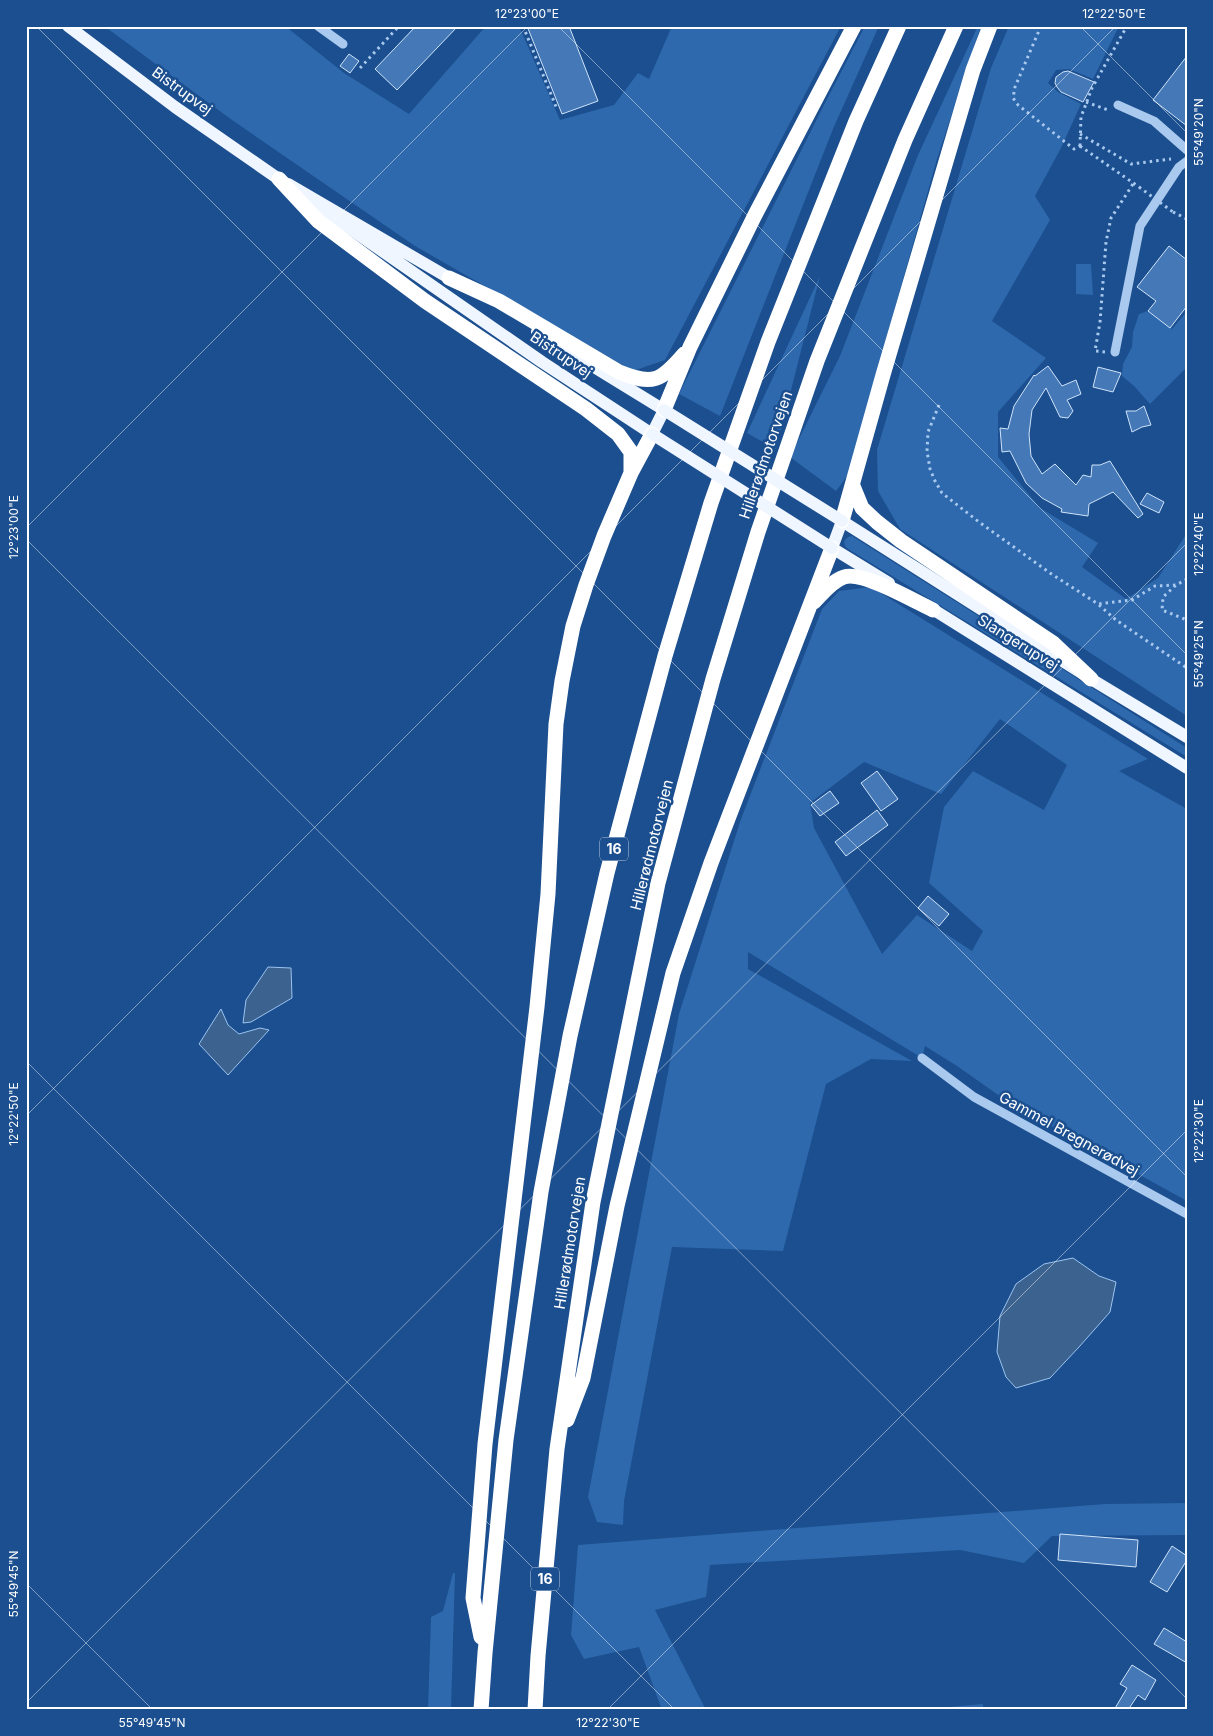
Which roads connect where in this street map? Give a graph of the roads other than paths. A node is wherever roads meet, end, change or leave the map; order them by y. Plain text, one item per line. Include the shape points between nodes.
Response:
1 (68, 26) edge
2 (318, 26) edge
3 (854, 26) edge
4 (899, 26) edge
5 (956, 26) edge
6 (990, 26) edge
7 (343, 44) dead end
8 (1118, 105) dead end
9 (1187, 150) edge
10 (1182, 159) edge
11 (279, 179) junction
12 (449, 278) junction
13 (690, 347) junction
14 (1116, 352) road end
15 (664, 410) junction
16 (652, 434) junction
17 (631, 473) junction
18 (853, 486) junction
19 (842, 521) junction
20 (832, 548) junction
21 (810, 606) junction
22 (933, 610) junction
23 (1091, 679) junction
24 (1187, 737) edge
25 (1187, 768) edge
26 (922, 1058) dead end
27 (1187, 1214) edge
28 (556, 1449) junction
29 (485, 1653) junction
30 (482, 1710) edge
31 (535, 1710) edge

1 - 11 main road, Bistrupvej via 175,107
2 - 7 street
3 - 13 highway
4 - 29 highway, 16 via 856,121 768,342 711,503 665,656 607,873 570,1036 541,1192 506,1440
5 - 28 highway, Hillerødmotorvejen / 16 via 905,140 817,361 758,532 713,679 658,883 592,1202
6 - 18 highway via 973,70 882,375
8 - 9 street via 1154,121
10 - 14 street via 1140,226
11 - 12 main road, Bistrupvej
11 - 16 main road, Bistrupvej via 534,357
11 - 17 highway via 318,221 426,301 618,434 631,452
12 - 13 highway via 498,301 636,379 652,381 664,374
12 - 15 main road, Bistrupvej
13 - 15 highway
15 - 16 main road
15 - 19 main road, Bistrupvej, bridge
16 - 17 highway
16 - 20 main road, Bistrupvej, bridge
17 - 29 highway via 586,585 574,626 556,724 543,951 485,1444 473,1598
18 - 19 highway
18 - 23 highway via 862,508 877,522 1053,642
19 - 20 main road
19 - 23 main road, Slangerupvej
20 - 21 highway
20 - 22 main road, Slangerupvej
21 - 22 highway via 832,583 854,576
21 - 28 highway via 711,863 673,973 617,1206 583,1378
22 - 25 main road, Slangerupvej
23 - 24 main road, Slangerupvej
26 - 27 street, Gammel Bregnerødvej via 974,1097
28 - 31 highway, Hillerødmotorvejen / 16
29 - 30 highway, 16

